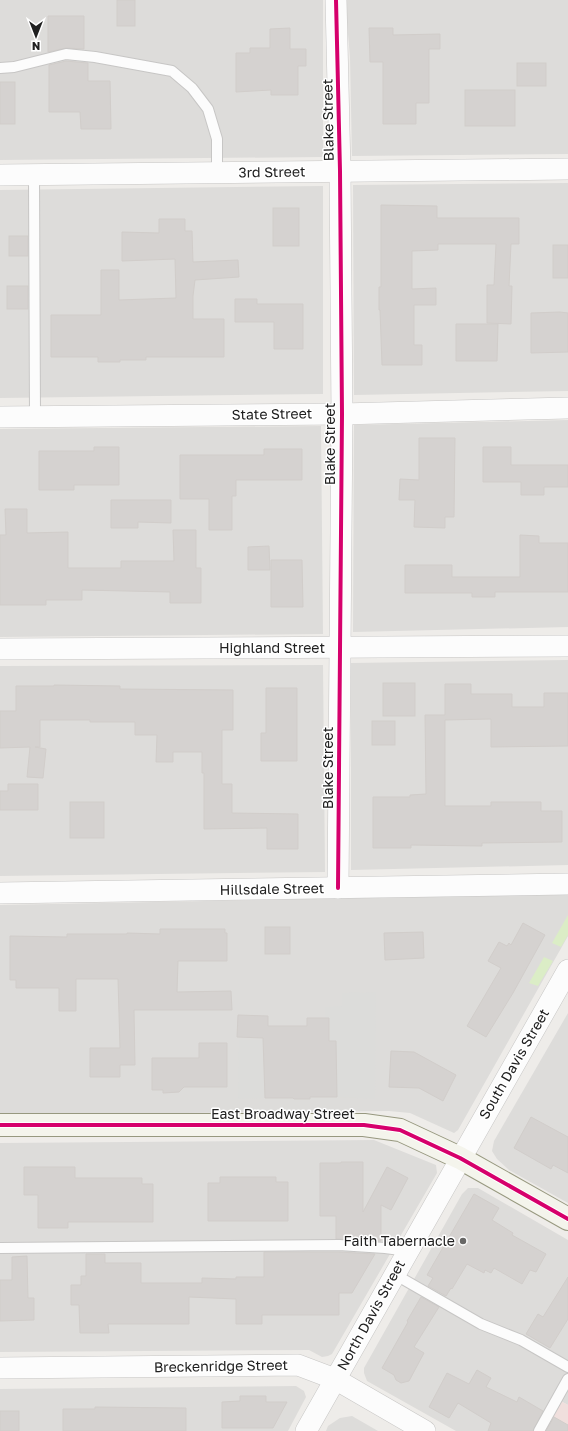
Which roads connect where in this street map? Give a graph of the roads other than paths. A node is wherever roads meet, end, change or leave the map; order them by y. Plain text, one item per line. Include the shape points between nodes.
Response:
1 (336, 0) edge
2 (0, 68) edge
3 (568, 169) edge
4 (340, 171) junction
5 (217, 173) junction
6 (0, 175) edge
7 (34, 175) junction
8 (568, 408) edge
9 (342, 414) junction
10 (34, 416) junction
11 (0, 417) edge
12 (568, 646) edge
13 (340, 648) junction
14 (0, 649) edge
15 (568, 884) edge
16 (338, 888) junction
17 (0, 893) edge
18 (568, 970) edge
19 (0, 1125) edge
20 (460, 1158) junction
21 (568, 1219) edge
22 (0, 1248) edge
23 (408, 1251) junction
24 (394, 1274) junction
25 (568, 1367) edge
26 (0, 1368) edge
27 (568, 1379) edge
28 (335, 1380) junction
29 (306, 1431) edge
30 (425, 1431) edge
31 (538, 1431) edge

1 - 4 street, Blake Street
2 - 5 lane via 66,54 172,71 192,88 208,109 217,139
3 - 4 street, 3rd Street
4 - 5 street, 3rd Street
4 - 9 street, Blake Street
5 - 7 street, 3rd Street
6 - 7 street, 3rd Street
7 - 10 lane
8 - 9 street, State Street
9 - 10 street, State Street
9 - 13 street, Blake Street
10 - 11 street, State Street
12 - 13 street, Highland Street
13 - 14 street, Highland Street
13 - 16 street, Blake Street
15 - 16 street, Hillsdale Street
16 - 17 street, Hillsdale Street
18 - 20 street, South Davis Street
19 - 20 street, East Broadway Street via 364,1125 400,1130
20 - 21 street, East Broadway Street
20 - 23 street, North Davis Street
22 - 23 lane via 339,1245
23 - 24 street, North Davis Street
24 - 25 lane via 481,1324 521,1340
24 - 28 street, North Davis Street
26 - 28 street, Breckenridge Street via 298,1365
27 - 31 lane
28 - 29 street, North Davis Street
28 - 30 street, Breckenridge Street

